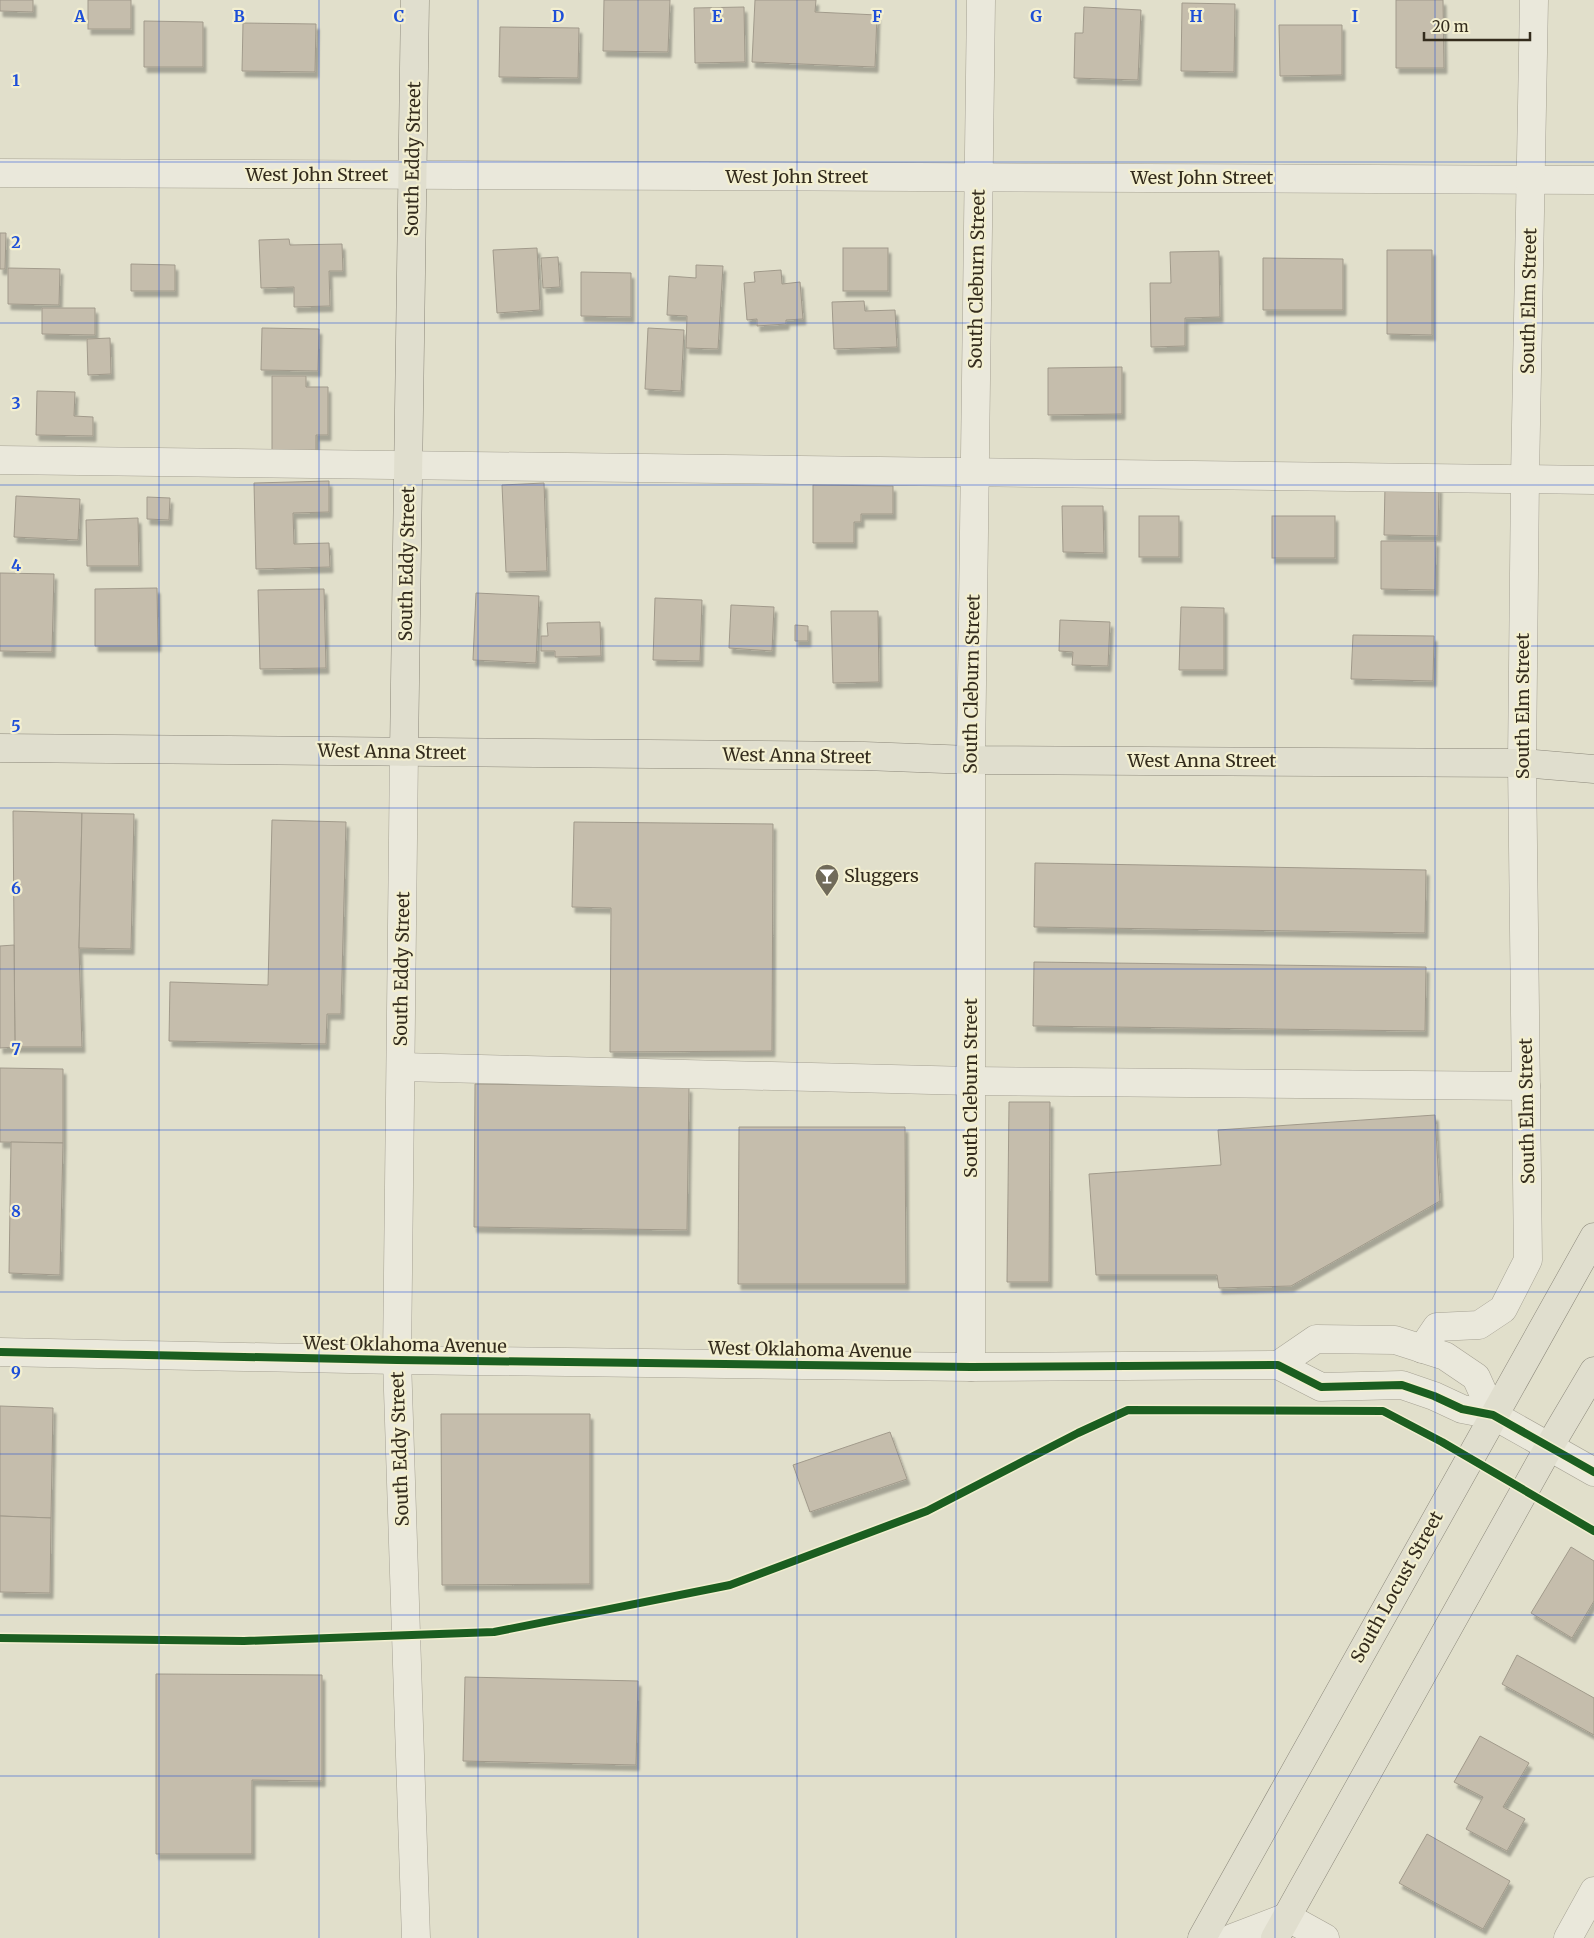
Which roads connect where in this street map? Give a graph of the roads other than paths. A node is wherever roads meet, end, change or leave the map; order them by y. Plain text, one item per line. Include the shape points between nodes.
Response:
1 (415, 0) edge
2 (981, 0) edge
3 (1534, 0) edge
4 (0, 173) edge
5 (412, 176) junction
6 (979, 178) junction
7 (1531, 179) junction
8 (1594, 180) edge
9 (0, 460) edge
10 (408, 465) junction
11 (974, 472) junction
12 (1525, 478) junction
13 (1594, 480) edge
14 (0, 748) edge
15 (404, 752) junction
16 (971, 760) junction
17 (1522, 763) junction
18 (1594, 769) edge
19 (401, 1067) junction
20 (971, 1081) junction
21 (1526, 1086) junction
22 (1594, 1237) edge
23 (1422, 1348) junction
24 (0, 1352) edge
25 (397, 1360) junction
26 (1278, 1365) junction
27 (971, 1367) junction
28 (1594, 1371) edge
29 (1493, 1415) junction
30 (1550, 1447) junction
31 (1594, 1472) edge
32 (1594, 1891) edge
33 (1281, 1927) edge
34 (416, 1938) edge
35 (1202, 1938) edge
36 (1232, 1938) edge
37 (1325, 1938) edge
38 (1568, 1938) edge

1 - 5 main road, South Eddy Street
2 - 6 street, South Cleburn Street
3 - 7 street, South Elm Street
4 - 5 street, West John Street
5 - 6 street, West John Street
5 - 10 main road, South Eddy Street
6 - 7 street, West John Street
6 - 11 street, South Cleburn Street
7 - 8 street, West John Street
7 - 12 street, South Elm Street
9 - 10 street
10 - 11 street
10 - 15 main road, South Eddy Street
11 - 12 street
11 - 16 street, South Cleburn Street
12 - 13 street
12 - 17 street, South Elm Street
14 - 15 main road, West Anna Street
15 - 16 main road, West Anna Street
15 - 19 street, South Eddy Street
16 - 17 main road, West Anna Street
16 - 20 street, South Cleburn Street
17 - 18 main road, West Anna Street
17 - 21 street, South Elm Street
19 - 20 street
19 - 25 street, South Eddy Street
20 - 21 street
20 - 27 street, South Cleburn Street
21 - 23 street, South Elm Street via 1528,1260 1503,1309 1479,1325 1437,1327
22 - 29 main road, South Locust Street
23 - 26 street via 1395,1340 1316,1339
23 - 29 street via 1445,1356 1476,1377
24 - 25 street, West Oklahoma Avenue
25 - 27 street, West Oklahoma Avenue
25 - 34 street, South Eddy Street
26 - 27 street, West Oklahoma Avenue
26 - 29 street, West Oklahoma Avenue via 1321,1387 1402,1385 1462,1409
28 - 30 main road
29 - 30 street, West Oklahoma Avenue
29 - 35 main road, South Locust Street
30 - 31 street, West Oklahoma Avenue
30 - 33 main road
32 - 38 street
33 - 36 street
33 - 37 street

